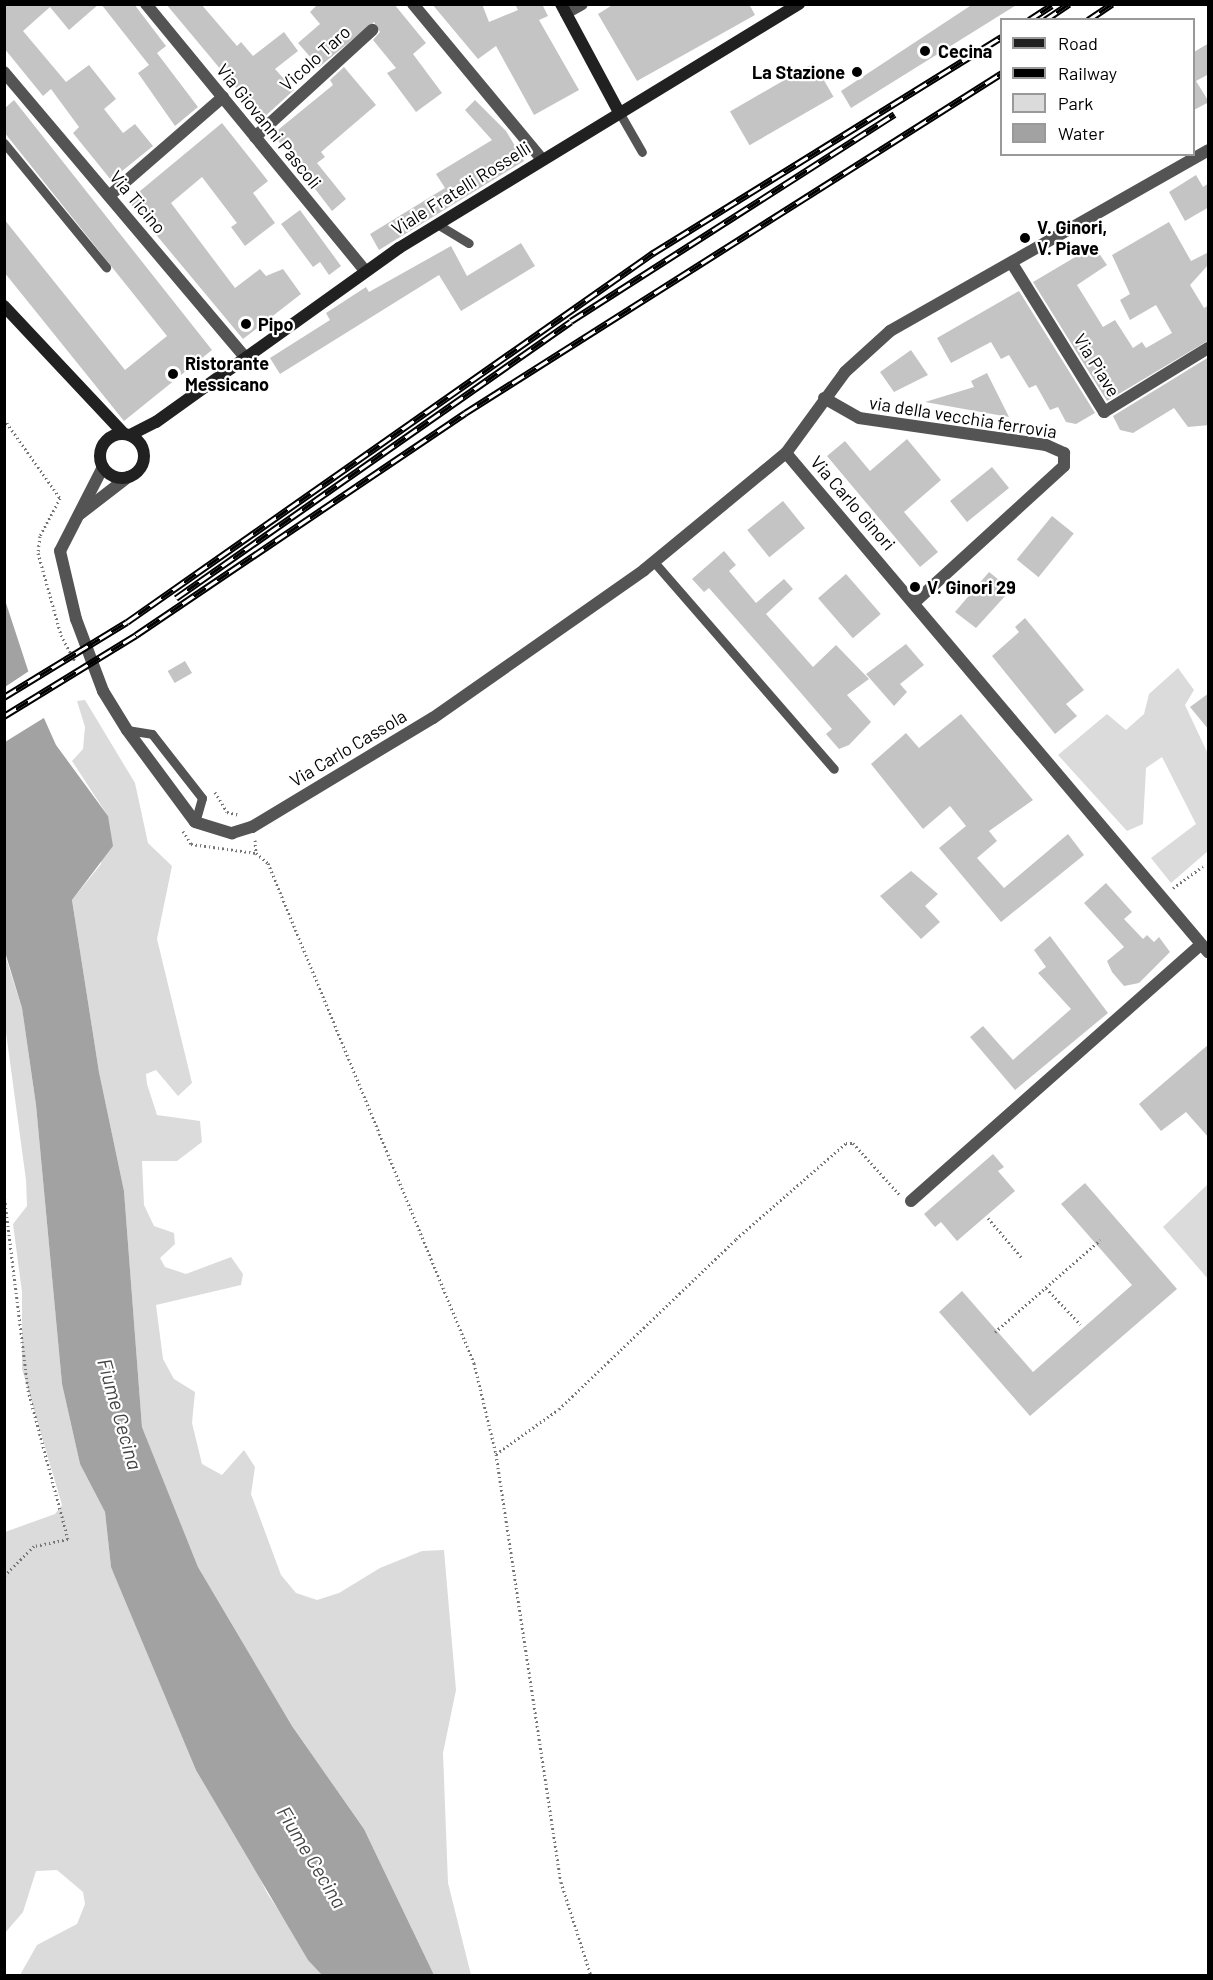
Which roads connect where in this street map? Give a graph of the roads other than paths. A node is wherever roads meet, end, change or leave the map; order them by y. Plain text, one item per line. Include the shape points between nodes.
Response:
1 (146, 4) edge
2 (412, 4) edge
3 (582, 4) edge
4 (799, 4) edge
5 (563, 9) edge
6 (372, 30) dead end
7 (4, 72) edge
8 (223, 97) junction
9 (619, 112) junction
10 (255, 137) junction
11 (4, 143) edge
12 (1209, 150) edge
13 (642, 152) dead end
14 (541, 159) junction
15 (110, 196) junction
16 (437, 224) junction
17 (470, 243) dead end
18 (1013, 265) junction
19 (106, 267) dead end
20 (364, 271) junction
21 (4, 306) edge
22 (1209, 348) edge
23 (244, 356) junction
24 (825, 398) junction
25 (104, 417) junction
26 (156, 422) junction
27 (127, 435) junction
28 (106, 441) junction
29 (142, 448) junction
30 (786, 453) junction
31 (103, 467) junction
32 (128, 477) junction
33 (77, 517) junction
34 (654, 562) junction
35 (914, 603) junction
36 (126, 730) junction
37 (834, 769) dead end
38 (195, 822) junction
39 (1205, 948) edge
40 (911, 1201) road end

1 - 8 street, Via Giovanni Pascoli
2 - 14 street
3 - 5 street
4 - 9 street, Viale Fratelli Rosselli
5 - 9 street
6 - 10 street, Vicolo Taro
7 - 15 street, Via Ticino
8 - 10 street, Via Giovanni Pascoli
8 - 15 street
9 - 13 lane
9 - 14 street, Viale Fratelli Rosselli
10 - 20 street, Via Giovanni Pascoli
11 - 19 lane
12 - 18 street, Via Carlo Ginori
14 - 16 street, Viale Fratelli Rosselli
15 - 23 street, Via Ticino
16 - 17 lane
16 - 20 street, Viale Fratelli Rosselli
18 - 22 street, Via Piave via 1104,412
18 - 24 street, Via Carlo Ginori via 890,331 863,352
20 - 23 street, Viale Fratelli Rosselli
21 - 25 street
23 - 26 street, Viale Fratelli Rosselli
24 - 30 street, Via Carlo Ginori
24 - 35 street, via della vecchia ferrovia via 859,418 1046,445 1064,453 1064,466
25 - 27 street
25 - 28 street
26 - 27 street, Viale Fratelli Rosselli
26 - 29 street, Viale Fratelli Rosselli
27 - 28 street
27 - 29 street
28 - 31 street via 100,454
29 - 32 street via 142,462
30 - 34 street, Via Carlo Cassola
30 - 35 street, Via Carlo Ginori
31 - 32 street via 114,476
31 - 33 street, Via Carlo Cassola
32 - 33 street, Via Carlo Cassola
33 - 36 street, Via Carlo Cassola via 60,551 76,620 103,691
34 - 37 lane
34 - 38 street, Via Carlo Cassola via 433,718 252,827 222,834
35 - 39 street, Via Carlo Ginori
36 - 38 street, Via Carlo Cassola
36 - 38 lane via 152,734 202,798
39 - 40 street

